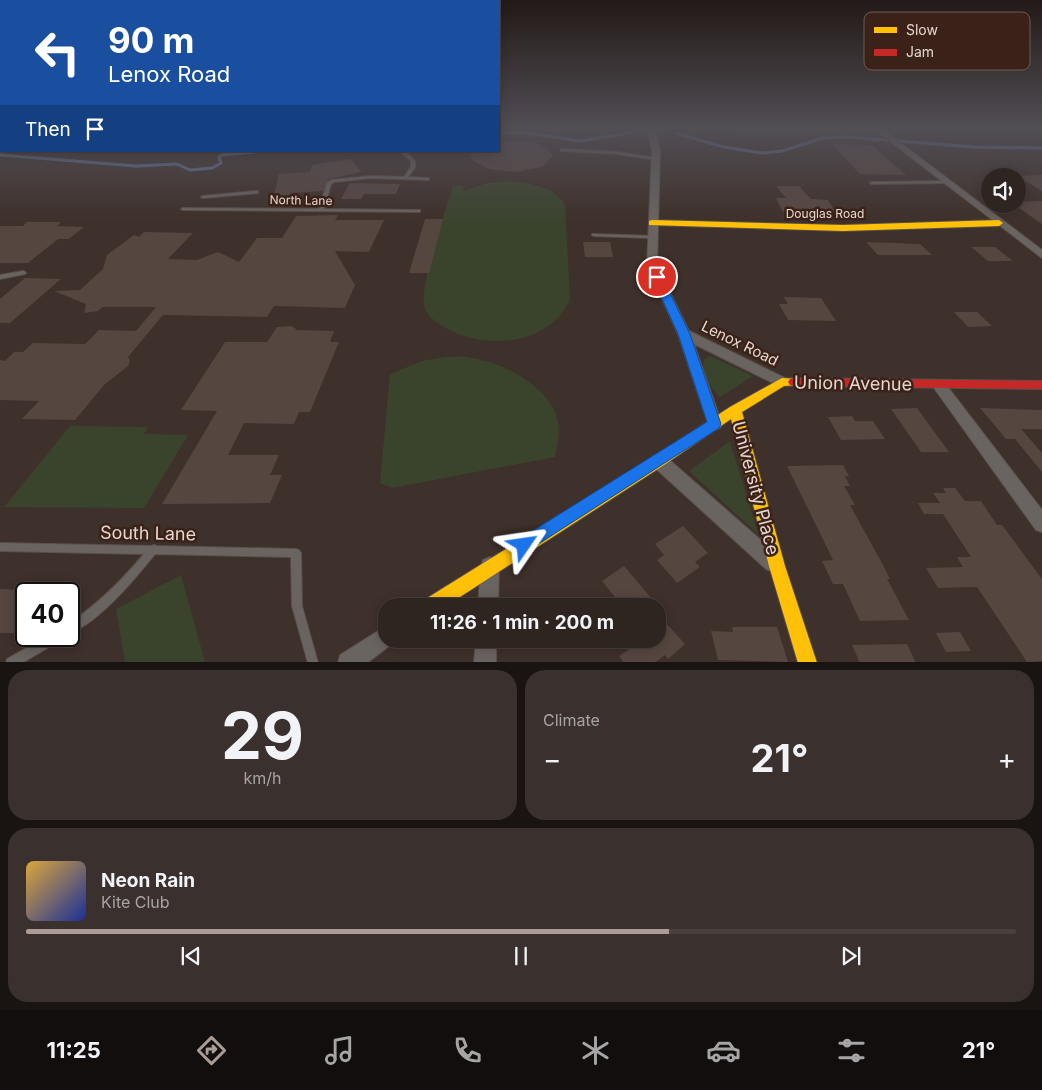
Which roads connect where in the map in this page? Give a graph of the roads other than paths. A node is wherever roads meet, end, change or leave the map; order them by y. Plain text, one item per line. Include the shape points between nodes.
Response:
1 (656, 159) edge
2 (412, 160) edge
3 (917, 160) edge
4 (405, 178) junction
5 (428, 178) dead end
6 (945, 182) junction
7 (872, 183) dead end
8 (256, 192) dead end
9 (204, 197) dead end
10 (183, 209) dead end
11 (321, 210) junction
12 (418, 211) dead end
13 (652, 223) junction
14 (999, 223) junction
15 (594, 235) dead end
16 (652, 237) junction
17 (1042, 255) edge
18 (23, 273) dead end
19 (0, 277) edge
20 (684, 334) junction
21 (782, 382) junction
22 (939, 385) junction
23 (1042, 385) edge
24 (735, 410) junction
25 (715, 424) junction
26 (659, 461) junction
27 (1042, 524) edge
28 (0, 547) edge
29 (154, 549) junction
30 (490, 566) junction
31 (776, 566) junction
32 (442, 598) edge
33 (488, 598) edge
34 (80, 622) edge
35 (378, 641) edge
36 (38, 647) edge
37 (486, 648) edge
38 (11, 662) edge
39 (313, 662) edge
40 (348, 662) edge
41 (485, 662) edge
42 (808, 662) edge

1 - 13 street, Lenox Road
2 - 4 lane via 412,167
3 - 6 street
4 - 5 lane
4 - 11 lane via 333,181 329,183
6 - 7 lane
6 - 14 street
8 - 9 lane
10 - 11 lane, North Lane
11 - 12 lane, North Lane
13 - 14 street, Douglas Road via 843,228
13 - 16 street, Lenox Road
14 - 17 street
15 - 16 lane
16 - 20 street, Lenox Road via 652,266
18 - 19 lane
20 - 21 street, Lenox Road
20 - 25 street, Lenox Road
21 - 22 street, Union Avenue
21 - 24 street, Union Avenue
22 - 23 street, Union Avenue
22 - 27 street
24 - 25 street, Union Avenue
24 - 31 street, University Place
25 - 26 street, Union Avenue
26 - 30 street, Union Avenue
26 - 31 street, University Place
28 - 29 lane, South Lane
29 - 34 lane via 132,576
29 - 39 lane, South Lane via 296,553 297,606
30 - 32 street, Union Avenue
30 - 33 street
31 - 42 street, University Place
35 - 40 street
36 - 38 lane
37 - 41 street

